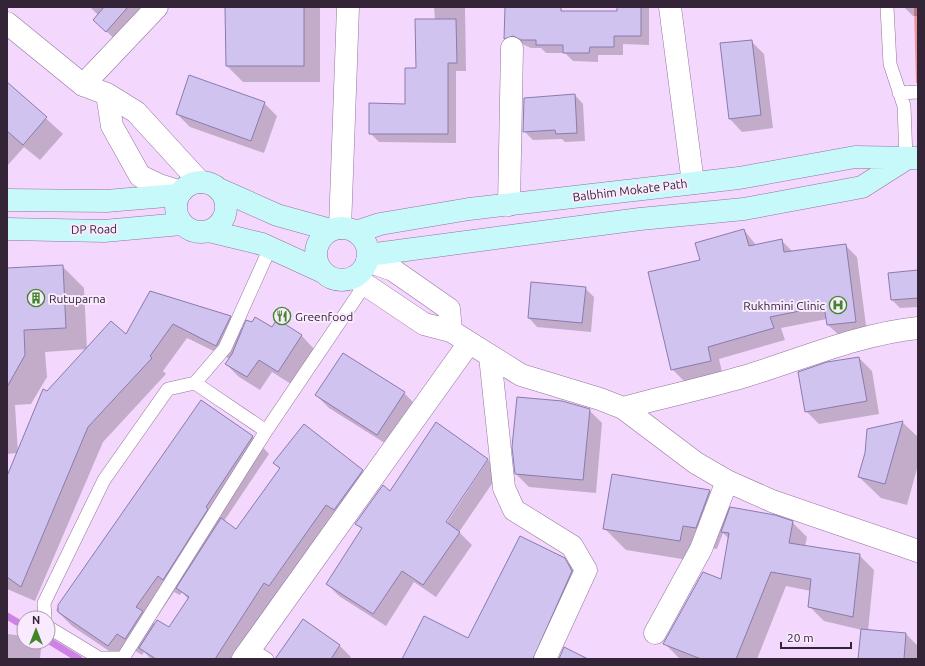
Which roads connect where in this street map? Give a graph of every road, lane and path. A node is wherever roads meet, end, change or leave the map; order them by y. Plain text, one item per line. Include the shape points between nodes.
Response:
1 (157, 7) edge
2 (348, 7) edge
3 (670, 7) edge
4 (887, 7) edge
5 (7, 23) edge
6 (512, 48) dead end
7 (83, 85) junction
8 (918, 92) edge
9 (899, 93) junction
10 (107, 94) junction
11 (912, 159) edge
12 (200, 182) junction
13 (692, 183) junction
14 (221, 190) junction
15 (180, 193) junction
16 (7, 200) edge
17 (509, 205) junction
18 (181, 224) junction
19 (7, 229) edge
20 (342, 230) junction
21 (209, 231) junction
22 (270, 248) junction
23 (364, 269) junction
24 (323, 272) junction
25 (918, 328) edge
26 (469, 343) junction
27 (490, 356) junction
28 (195, 384) junction
29 (622, 408) junction
30 (266, 430) junction
31 (727, 481) junction
32 (918, 551) edge
33 (44, 610) edge
34 (56, 632) edge
35 (655, 633) dead end
36 (253, 656) edge
37 (545, 659) edge

1 - 7 street
2 - 20 street
3 - 13 street
4 - 9 lane via 890,64
5 - 7 street
6 - 17 street
7 - 10 street
8 - 9 lane
9 - 11 lane via 904,106
10 - 12 street via 136,112
10 - 15 street via 112,126 140,176
11 - 13 main road, Balbhim Mokate Path via 855,157 739,178
11 - 23 main road via 862,187 744,209 625,221
12 - 14 main road via 213,184
12 - 15 main road via 193,182
13 - 17 main road, Balbhim Mokate Path
14 - 20 main road via 277,215
14 - 21 main road via 226,199 227,209 224,219
15 - 16 main road via 106,201
15 - 18 main road via 176,214
17 - 20 main road, Balbhim Mokate Path
18 - 19 main road, DP Road via 104,231
18 - 21 main road via 194,231
20 - 23 main road via 362,238 367,246
20 - 24 main road via 324,235 316,249 318,265
21 - 22 main road
22 - 24 main road
22 - 28 lane via 225,348
23 - 24 main road via 346,280 338,280
23 - 26 street via 394,270 449,309 451,331
23 - 30 lane
25 - 29 street via 900,330 820,351 746,376
26 - 27 street
26 - 36 street
27 - 29 street via 521,375
27 - 37 street via 504,488 514,510 572,546 586,570
28 - 30 lane
28 - 33 lane via 168,389 104,480 44,604
29 - 31 street via 696,463
30 - 34 lane via 123,658 98,658
31 - 32 street via 772,501
31 - 35 street via 701,549

